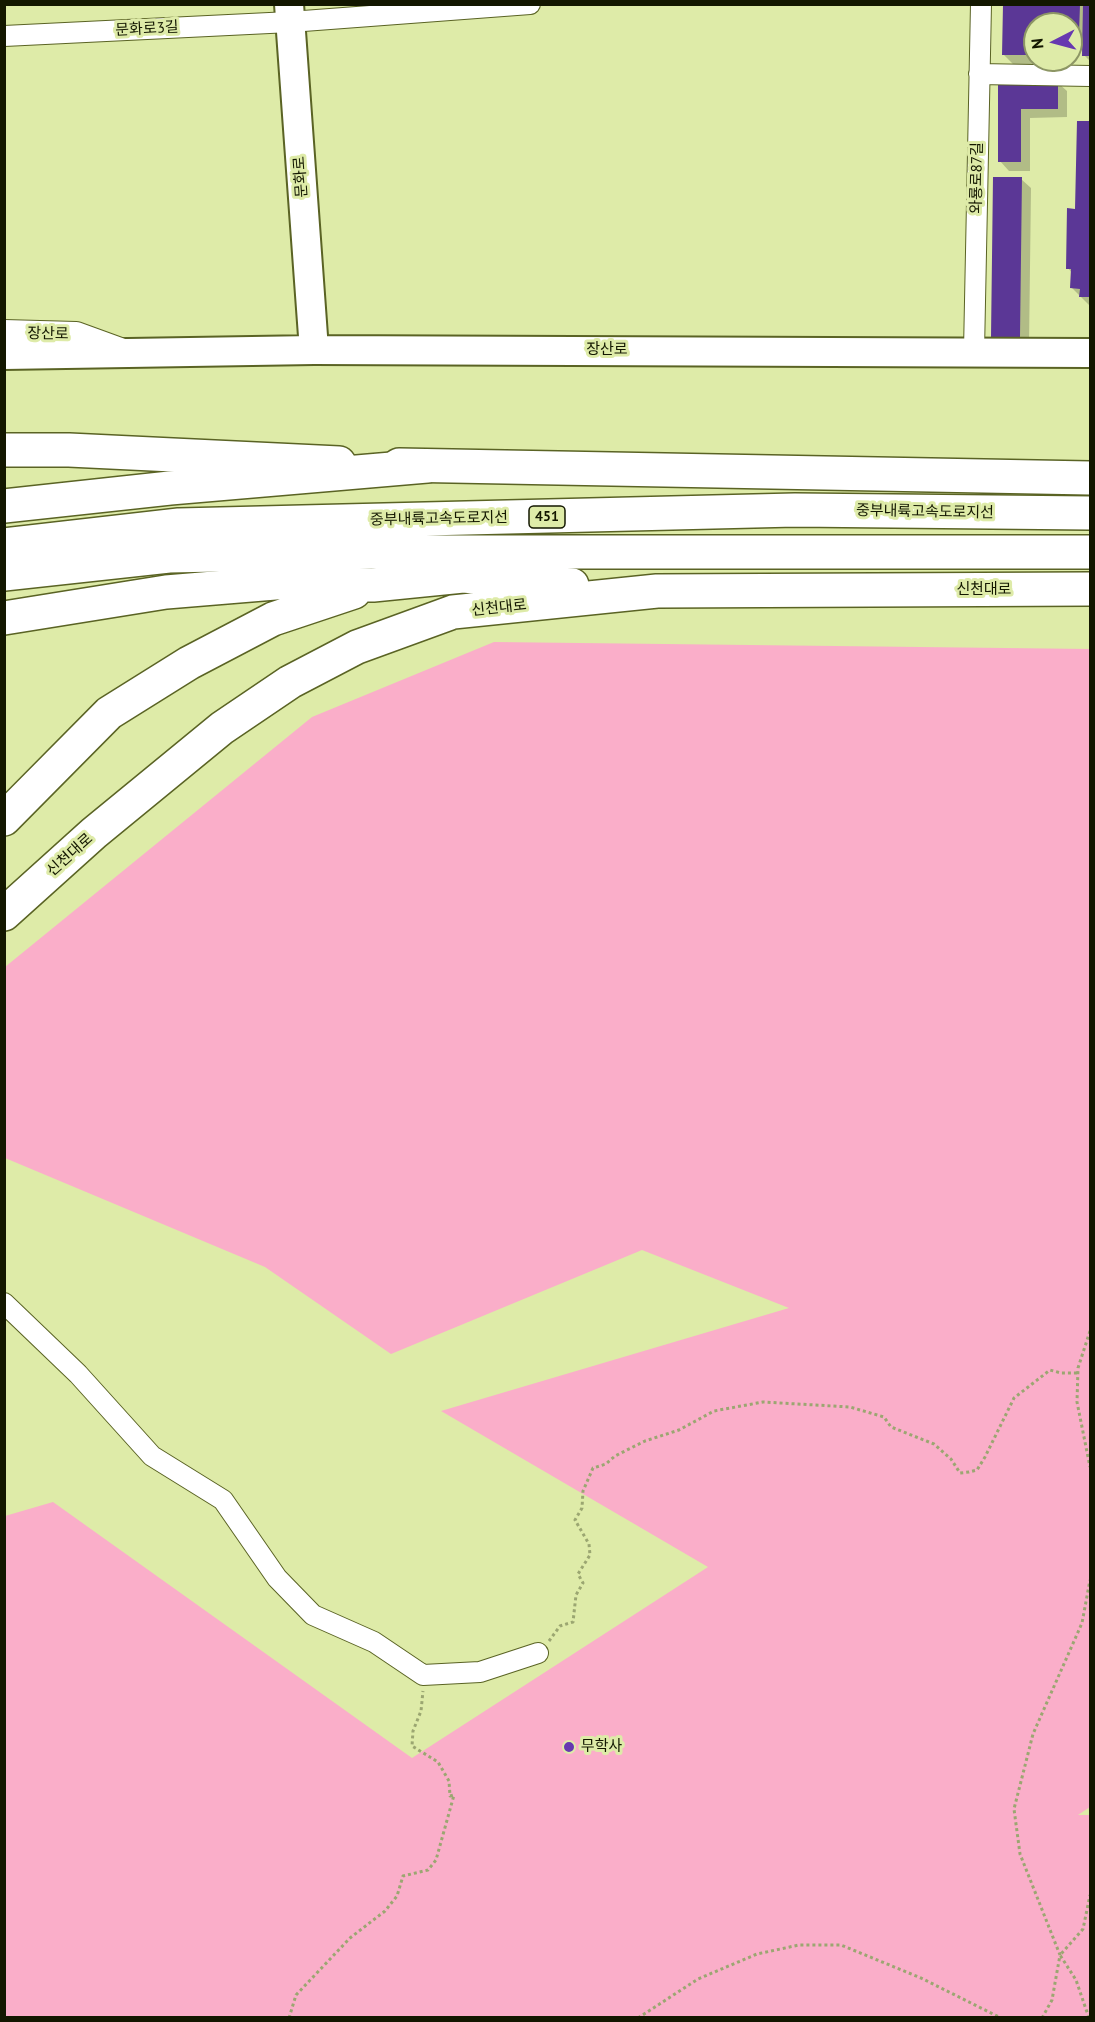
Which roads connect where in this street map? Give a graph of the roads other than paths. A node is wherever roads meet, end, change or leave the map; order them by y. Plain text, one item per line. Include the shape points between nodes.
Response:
1 (530, 4) edge
2 (981, 4) edge
3 (289, 14) edge
4 (4, 36) edge
5 (979, 74) junction
6 (1090, 76) edge
7 (4, 333) edge
8 (314, 350) junction
9 (974, 351) junction
10 (123, 352) junction
11 (1090, 353) edge
12 (4, 355) edge
13 (4, 443) edge
14 (4, 450) edge
15 (69, 450) junction
16 (427, 466) junction
17 (1090, 478) edge
18 (4, 507) edge
19 (1090, 513) edge
20 (4, 545) edge
21 (1090, 552) edge
22 (4, 573) edge
23 (373, 585) junction
24 (1090, 589) edge
25 (657, 591) junction
26 (4, 618) edge
27 (4, 819) edge
28 (4, 914) edge
29 (4, 1303) edge
30 (538, 1653) road end

1 - 3 street, 문화로3길
2 - 5 street, 와룡로87길
3 - 4 street, 문화로3길
3 - 8 main road, 문화로
5 - 6 street
5 - 9 street, 와룡로87길
7 - 10 street, 장산로 via 76,335
8 - 9 main road, 장산로
8 - 10 main road, 장산로
9 - 11 main road, 장산로
10 - 12 main road, 장산로
13 - 15 highway
14 - 15 highway
15 - 16 highway
16 - 17 highway
16 - 18 highway
19 - 20 highway, 중부내륙고속도로지선 / 451 via 795,510 179,525
21 - 22 highway, 중부내륙고속도로지선 / 451 via 362,552 169,556
23 - 25 highway via 463,576
23 - 26 highway via 287,582 166,592
23 - 27 highway via 273,619 189,663 109,713
24 - 25 highway, 신천대로
25 - 28 highway, 신천대로 via 453,612 357,647 290,682 222,728 94,833
29 - 30 street via 78,1374 152,1456 223,1500 277,1578 313,1615 374,1642 423,1675 480,1672

